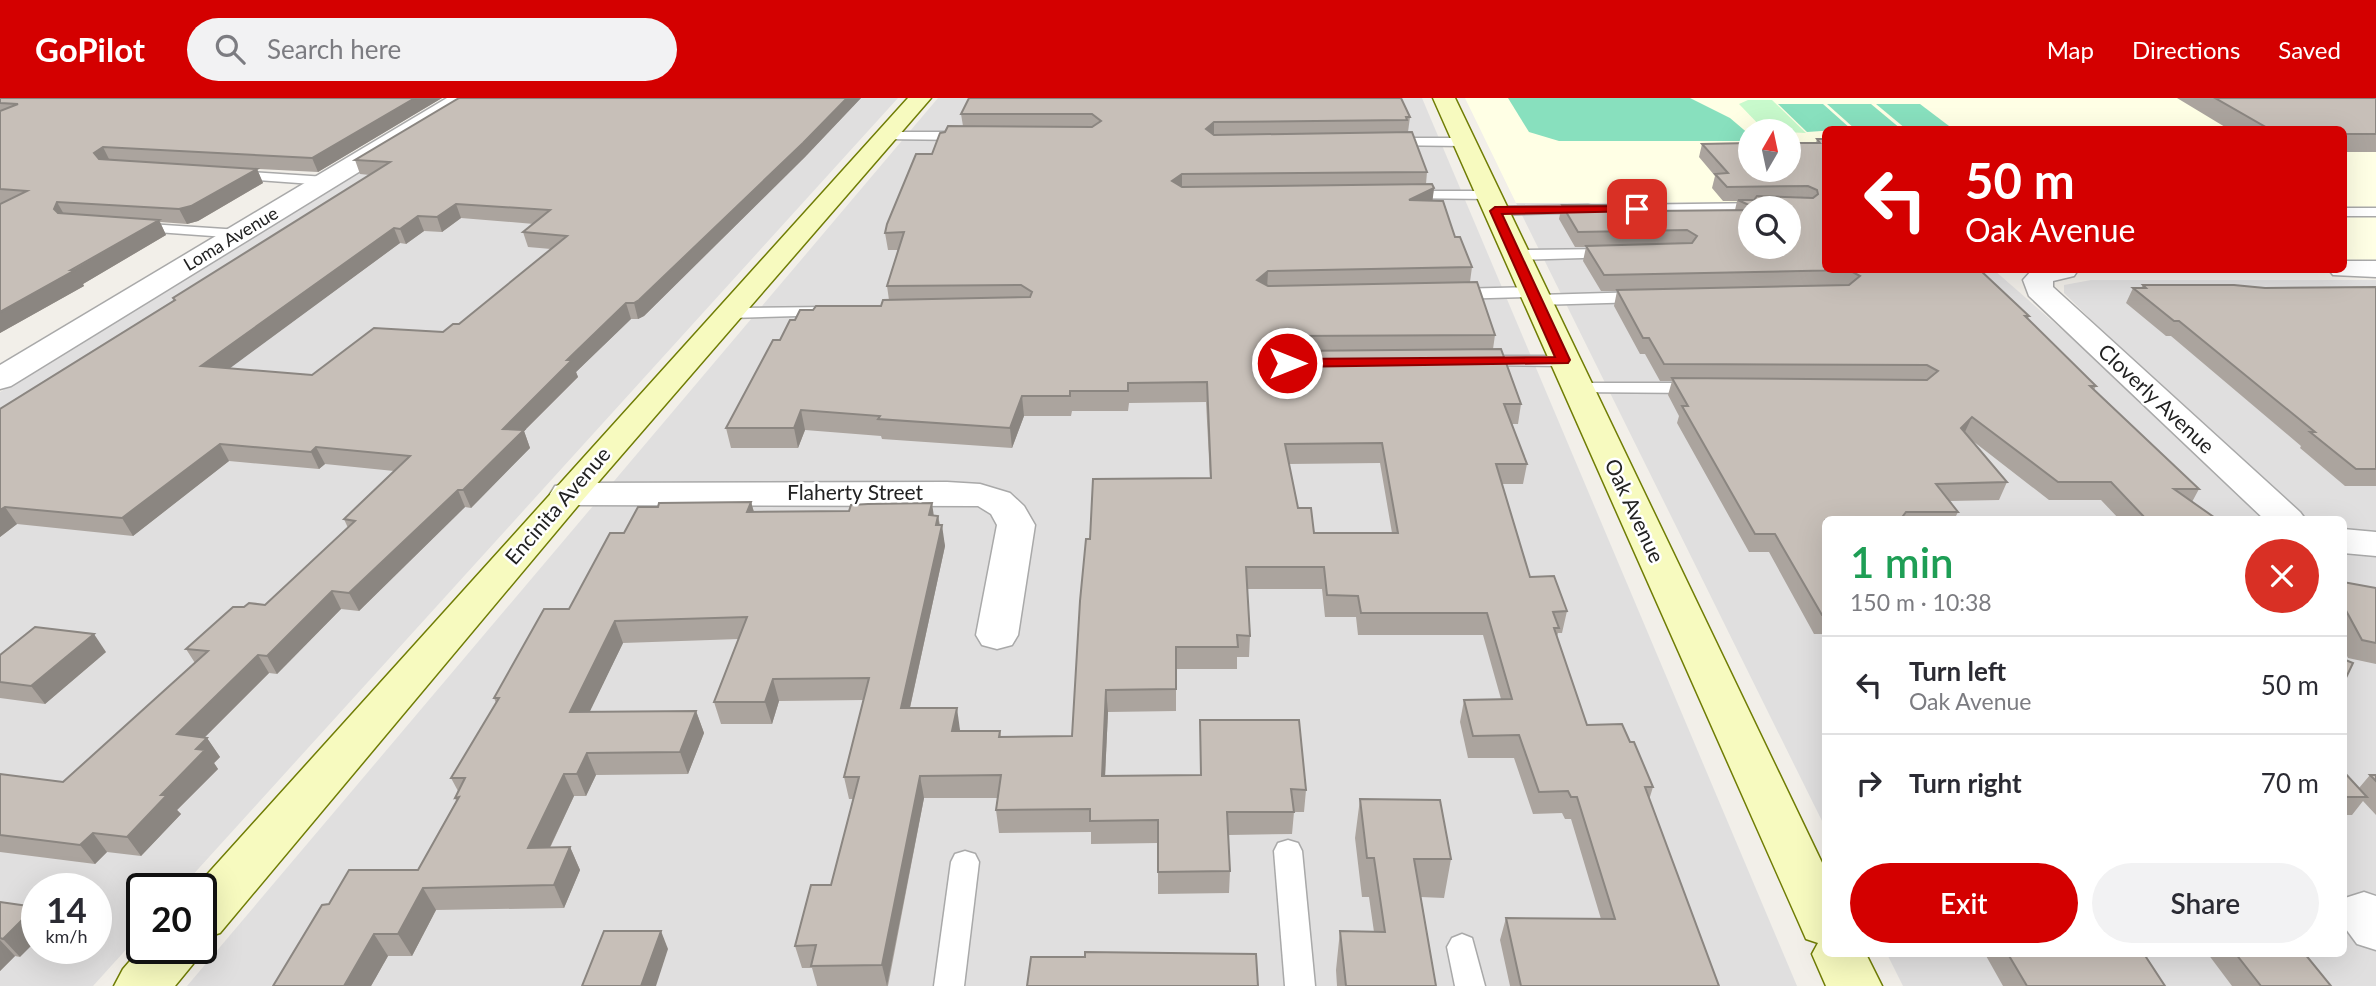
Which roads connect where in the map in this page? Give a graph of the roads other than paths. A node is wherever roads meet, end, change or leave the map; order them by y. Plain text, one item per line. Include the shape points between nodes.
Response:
1 (463, 98) edge
2 (920, 98) edge
3 (1444, 98) edge
4 (887, 136) junction
5 (976, 136) edge
6 (1377, 142) edge
7 (1463, 142) junction
8 (218, 174) edge
9 (326, 181) junction
10 (1390, 195) edge
11 (1492, 203) junction
12 (1738, 206) edge
13 (2347, 212) edge
14 (2376, 212) edge
15 (123, 226) edge
16 (240, 234) junction
17 (1629, 254) edge
18 (1515, 255) junction
19 (2347, 269) edge
20 (2376, 269) edge
21 (2052, 273) edge
22 (1443, 294) edge
23 (1534, 296) junction
24 (1665, 297) edge
25 (844, 312) edge
26 (731, 313) junction
27 (1461, 362) edge
28 (1570, 374) junction
29 (0, 379) edge
30 (1712, 388) edge
31 (568, 494) junction
32 (2283, 516) edge
33 (2347, 541) edge
34 (2376, 544) edge
35 (997, 635) dead end
36 (1288, 851) dead end
37 (965, 862) dead end
38 (217, 900) edge
39 (1822, 917) edge
40 (1462, 947) dead end
41 (1840, 957) edge
42 (161, 964) edge
43 (142, 986) edge
44 (949, 986) edge
45 (1300, 986) edge
46 (1470, 986) edge
47 (1854, 986) edge

1 - 9 street, Loma Avenue
2 - 4 street, Encinita Avenue
3 - 7 street, Oak Avenue
4 - 5 lane
4 - 26 street, Encinita Avenue
6 - 7 lane
7 - 11 street, Oak Avenue
8 - 9 lane
9 - 16 street, Loma Avenue
10 - 11 lane
11 - 12 lane
11 - 18 street, Oak Avenue
13 - 14 lane
15 - 16 lane
16 - 29 street, Loma Avenue
17 - 18 lane
18 - 23 street, Oak Avenue
19 - 20 street
21 - 32 street, Cloverly Avenue via 2037,280 2039,290
22 - 23 lane
23 - 24 lane
23 - 28 street, Oak Avenue
25 - 26 lane
26 - 31 street, Encinita Avenue
27 - 28 lane
28 - 30 lane
28 - 39 street, Oak Avenue
31 - 35 street, Flaherty Street via 936,493 997,500 1009,509 1016,525
31 - 38 street, Encinita Avenue
33 - 34 street
36 - 45 lane
37 - 44 lane
40 - 46 lane
41 - 47 street
42 - 43 street

